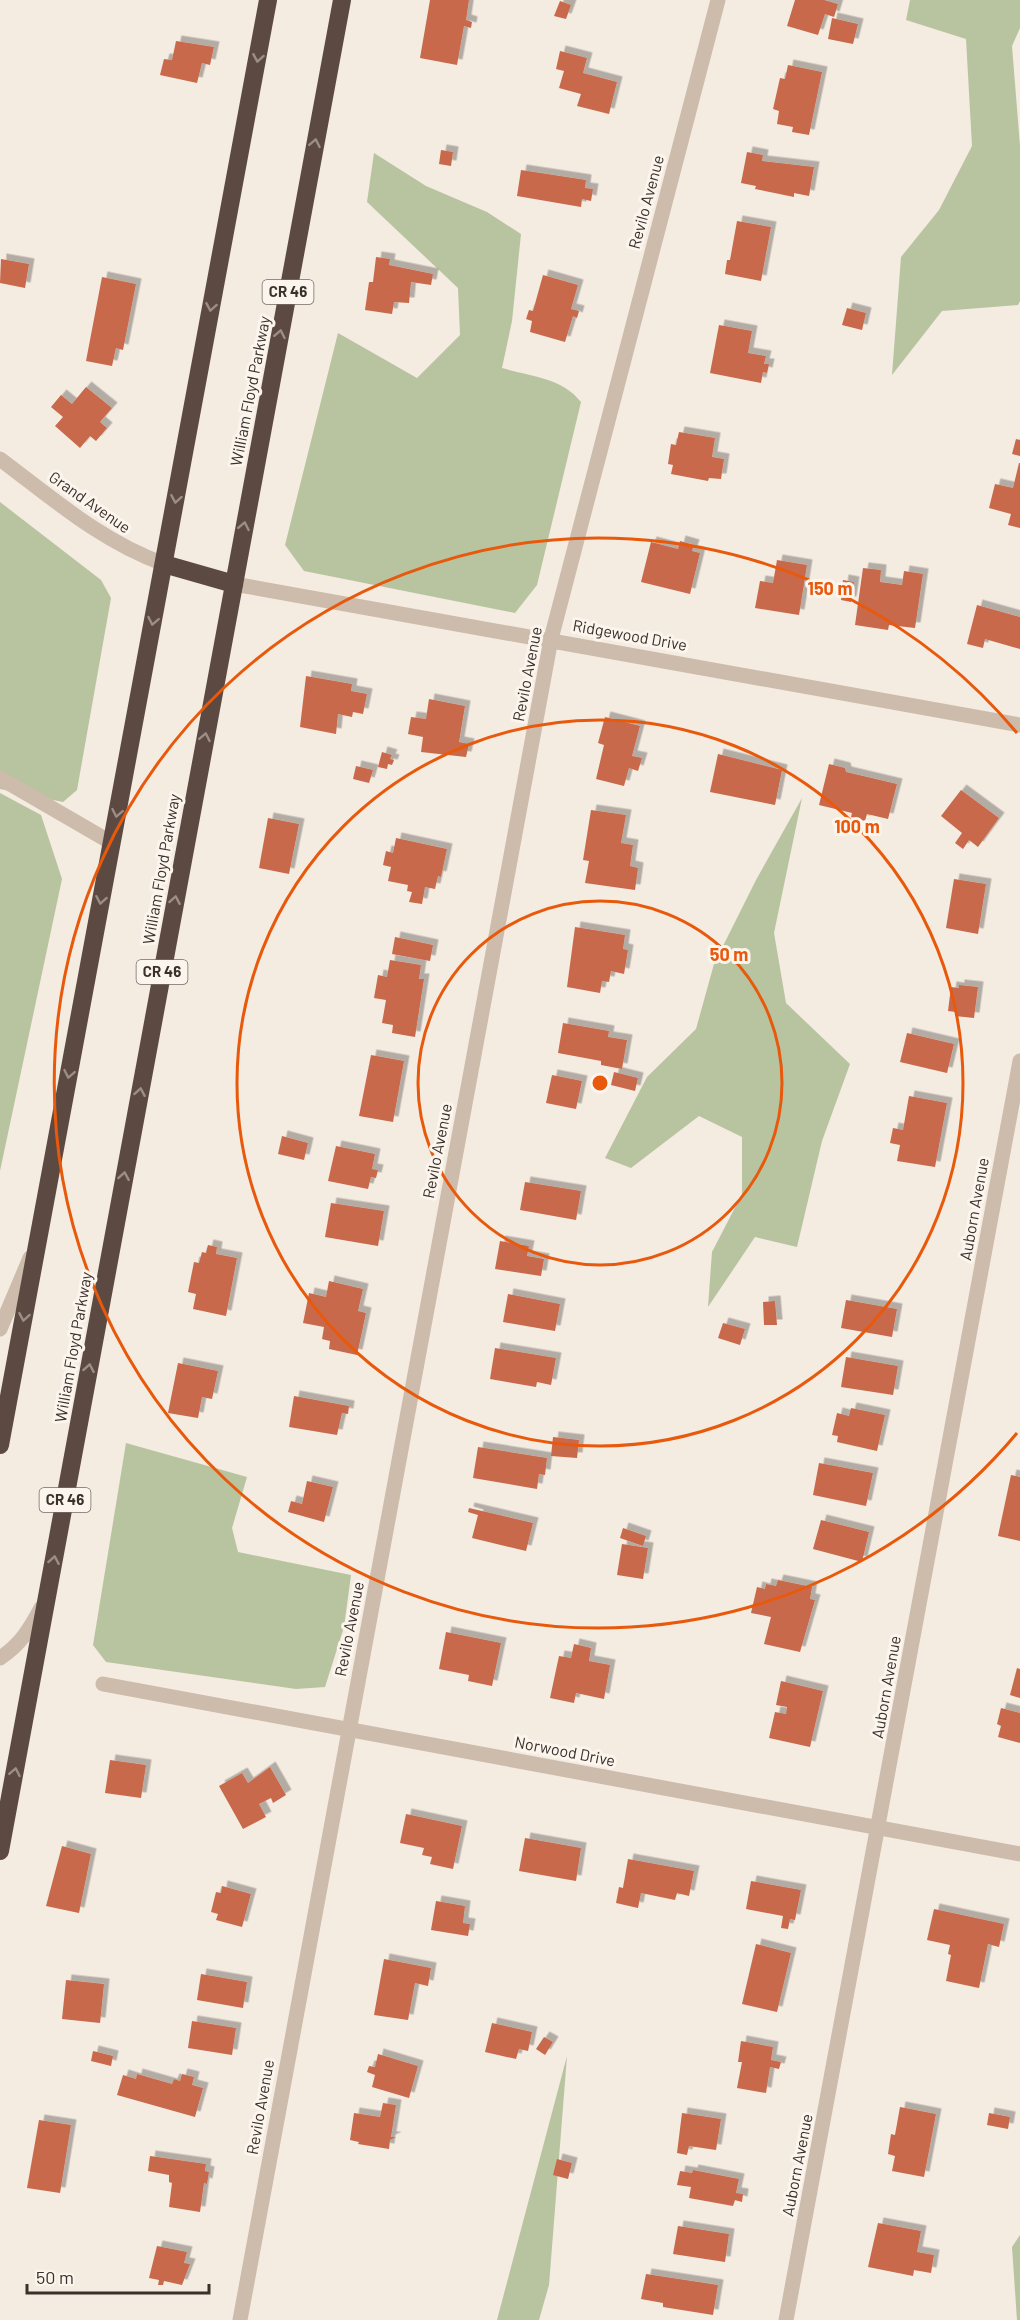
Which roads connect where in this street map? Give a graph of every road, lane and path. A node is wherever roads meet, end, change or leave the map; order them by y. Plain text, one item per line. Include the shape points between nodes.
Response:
1 (268, 0) edge
2 (342, 0) edge
3 (718, 0) edge
4 (0, 459) edge
5 (164, 564) junction
6 (234, 584) junction
7 (551, 639) junction
8 (1020, 725) edge
9 (0, 778) edge
10 (112, 843) junction
11 (1020, 1061) edge
12 (38, 1239) junction
13 (0, 1329) edge
14 (0, 1445) edge
15 (48, 1595) junction
16 (0, 1658) edge
17 (103, 1684) dead end
18 (348, 1729) junction
19 (878, 1828) junction
20 (0, 1851) edge
21 (1020, 1854) edge
22 (240, 2320) edge
23 (786, 2320) edge

1 -> 5 highway
6 -> 2 highway, William Floyd Parkway / CR 46
3 - 7 street, Revilo Avenue
4 - 5 street, Grand Avenue via 93,528 132,552
5 - 6 highway
5 -> 10 highway
6 - 7 street, Ridgewood Drive
15 -> 6 highway, William Floyd Parkway / CR 46
7 - 8 street, Ridgewood Drive
7 - 18 street, Revilo Avenue
9 - 10 street
10 -> 12 highway
11 - 19 street, Auborn Avenue
12 - 13 street
12 -> 14 highway
15 - 16 street via 29,1632
20 -> 15 highway, William Floyd Parkway / CR 46
17 - 18 street, Norwood Drive
18 - 19 street, Norwood Drive
18 - 22 street, Revilo Avenue
19 - 21 street, Norwood Drive
19 - 23 street, Auborn Avenue

